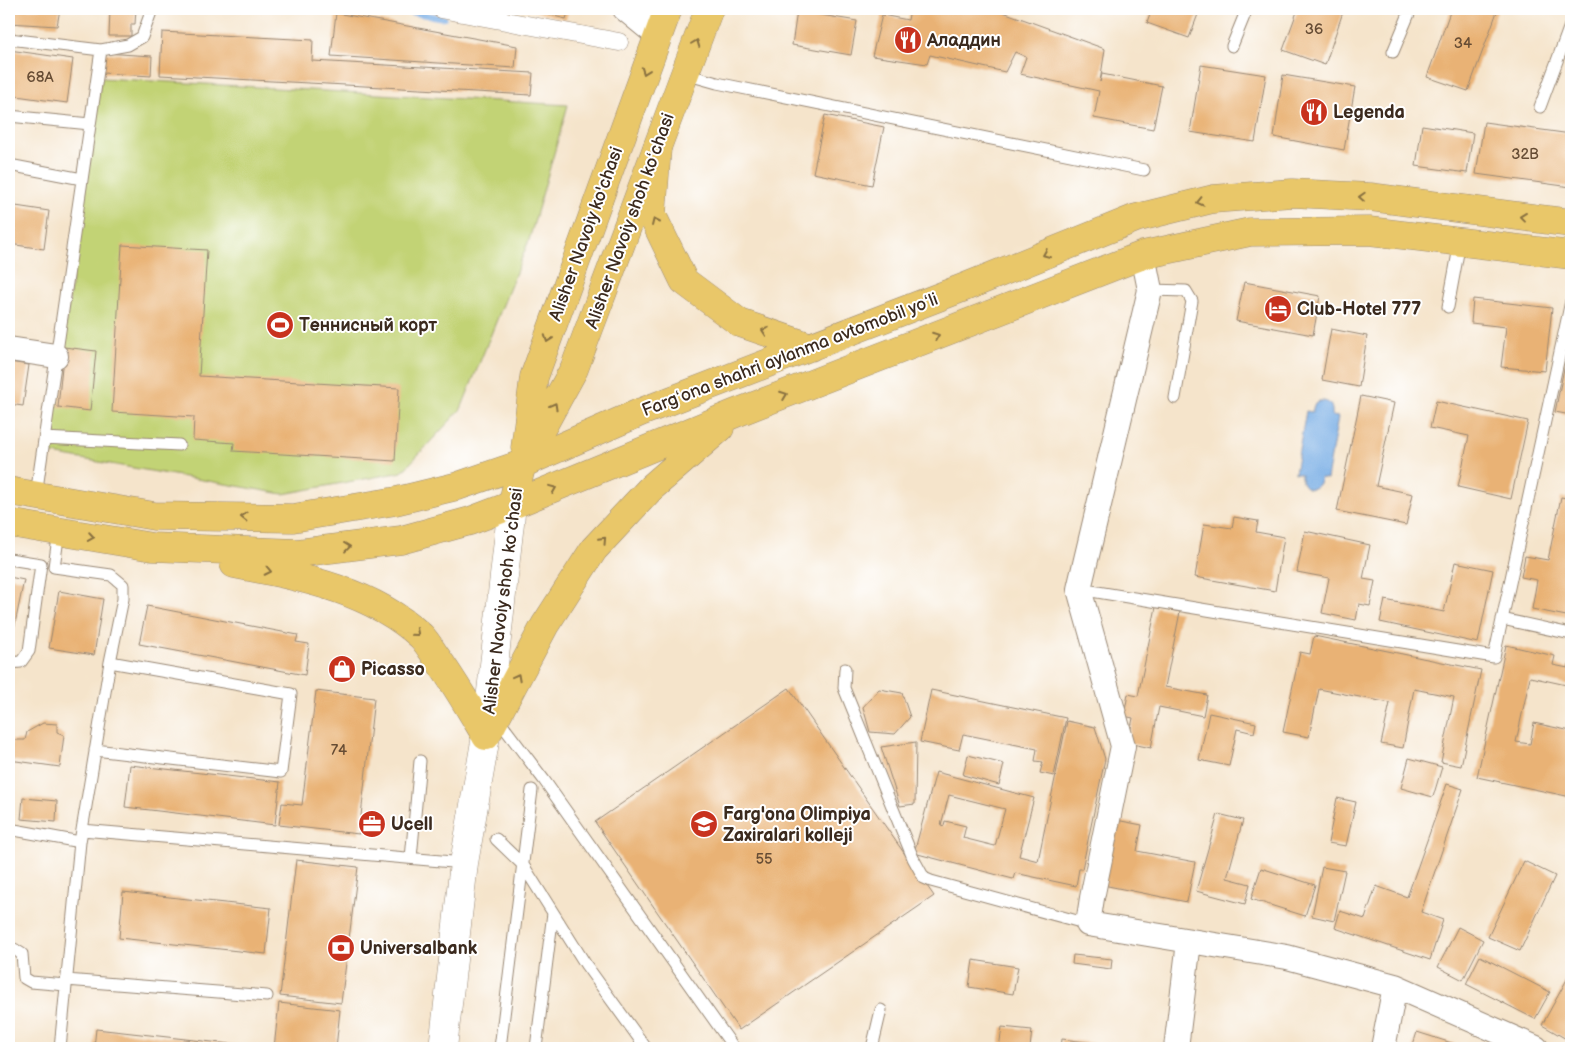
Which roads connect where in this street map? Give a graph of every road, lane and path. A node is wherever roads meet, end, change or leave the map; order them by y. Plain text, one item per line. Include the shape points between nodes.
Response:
1 (441, 9) edge
2 (625, 9) edge
3 (668, 9) edge
4 (709, 9) edge
5 (1247, 9) edge
6 (1411, 9) edge
7 (151, 12) dead end
8 (1571, 23) edge
9 (658, 36) junction
10 (9, 39) edge
11 (619, 42) dead end
12 (1232, 46) dead end
13 (101, 50) junction
14 (1393, 52) dead end
15 (684, 74) junction
16 (1540, 107) dead end
17 (9, 116) edge
18 (90, 124) junction
19 (657, 148) junction
20 (9, 165) edge
21 (1144, 170) dead end
22 (82, 179) junction
23 (1571, 223) edge
24 (1460, 242) junction
25 (1143, 255) junction
26 (1571, 255) edge
27 (1150, 290) junction
28 (1571, 301) edge
29 (1448, 307) dead end
30 (811, 347) junction
31 (9, 349) edge
32 (56, 356) junction
33 (1175, 398) dead end
34 (736, 413) junction
35 (44, 438) junction
36 (179, 445) dead end
37 (522, 464) junction
38 (9, 491) edge
39 (36, 496) junction
40 (512, 505) junction
41 (9, 523) edge
42 (59, 531) junction
43 (152, 547) junction
44 (9, 558) edge
45 (41, 564) junction
46 (54, 567) junction
47 (1079, 589) junction
48 (1502, 619) junction
49 (1571, 634) edge
50 (110, 662) junction
51 (9, 663) edge
52 (845, 668) dead end
53 (491, 726) junction
54 (95, 750) junction
55 (420, 761) dead end
56 (532, 790) dead end
57 (9, 829) edge
58 (82, 830) junction
59 (496, 839) dead end
60 (80, 842) junction
61 (411, 858) junction
62 (464, 863) junction
63 (523, 864) junction
64 (553, 912) junction
65 (1088, 924) junction
66 (1189, 942) junction
67 (9, 948) edge
68 (66, 982) junction
69 (1395, 986) junction
70 (267, 996) dead end
71 (881, 1010) dead end
72 (60, 1048) edge
73 (443, 1048) edge
74 (500, 1048) edge
75 (536, 1048) edge
76 (646, 1048) edge
77 (734, 1048) edge
78 (872, 1048) edge
79 (1176, 1048) edge
80 (1383, 1048) edge
81 (1536, 1048) edge

1 - 11 street
2 - 9 street
3 - 9 main road, Alisher Navoiy ko'chasi
15 -> 4 main road, Alisher Navoiy shoh koʻchasi
5 - 12 lane
6 - 14 lane
7 - 13 lane via 142,37 128,45
8 - 16 lane
9 -> 37 main road, Alisher Navoiy ko'chasi via 534,377
10 - 13 lane
13 - 18 lane
15 - 19 main road, Alisher Navoiy shoh koʻchasi
15 - 21 lane
17 - 18 lane
18 - 22 lane
30 -> 19 main road via 740,323 684,281 652,215
37 -> 19 main road, Alisher Navoiy shoh koʻchasi via 574,369
20 - 22 lane
22 - 32 lane
23 -> 30 main road, Fargʻona shahri aylanma avtomobil yoʻli via 1370,197 1292,193 1214,199 1136,218
24 - 25 main road, Fargʻona shahri aylanma avtomobil yoʻli via 1369,231 1250,232
24 - 26 main road, Fargʻona shahri aylanma avtomobil yoʻli
24 - 29 lane
25 - 27 street
34 -> 25 main road, Fargʻona shahri aylanma avtomobil yoʻli
27 - 33 lane via 1186,291 1192,301
27 - 47 street
28 - 48 lane
30 - 37 main road, Fargʻona shahri aylanma avtomobil yoʻli via 641,412
31 - 32 street
32 - 35 lane
40 -> 34 main road, Fargʻona shahri aylanma avtomobil yoʻli
53 -> 34 main road via 545,625 594,549 651,488
35 - 36 lane
35 - 39 lane
37 -> 39 main road, Fargʻona shahri aylanma avtomobil yoʻli via 458,486 396,502 293,518 154,516
37 - 40 main road, Alisher Navoiy shoh koʻchasi
38 - 39 main road, Fargʻona shahri aylanma avtomobil yoʻli
43 -> 40 main road, Fargʻona shahri aylanma avtomobil yoʻli via 298,553 401,540 470,521
40 - 53 street, Alisher Navoiy shoh koʻchasi
41 - 42 main road, Fargʻona shahri aylanma avtomobil yoʻli
42 -> 43 main road, Fargʻona shahri aylanma avtomobil yoʻli
42 - 46 lane
43 -> 53 main road via 309,579 350,593 392,613 422,638
44 - 45 lane
45 - 46 lane
45 - 51 lane via 29,651 21,662
46 - 50 lane via 111,575 123,585
47 - 48 lane via 1494,657
47 - 65 street via 1123,746
48 - 49 lane
50 - 54 lane
50 - 54 lane via 291,694 281,772
52 - 65 lane via 844,688 912,858 924,878
53 - 62 street, Alisher Navoiy shoh koʻchasi
53 - 77 lane via 544,780
54 - 58 lane
55 - 61 lane
56 - 63 lane
57 - 60 lane
58 - 60 lane
58 - 61 lane
59 - 63 lane
60 - 68 lane
61 - 62 lane
62 - 73 street, Alisher Navoiy shoh koʻchasi
63 - 64 lane
63 - 74 lane
64 - 75 lane
64 - 76 lane via 586,965
65 - 66 street
66 - 69 street via 1287,957
66 - 79 street
67 - 68 lane via 22,954 24,978 31,982
68 - 70 lane
68 - 72 lane
69 - 80 street
69 - 81 street
71 - 78 lane

